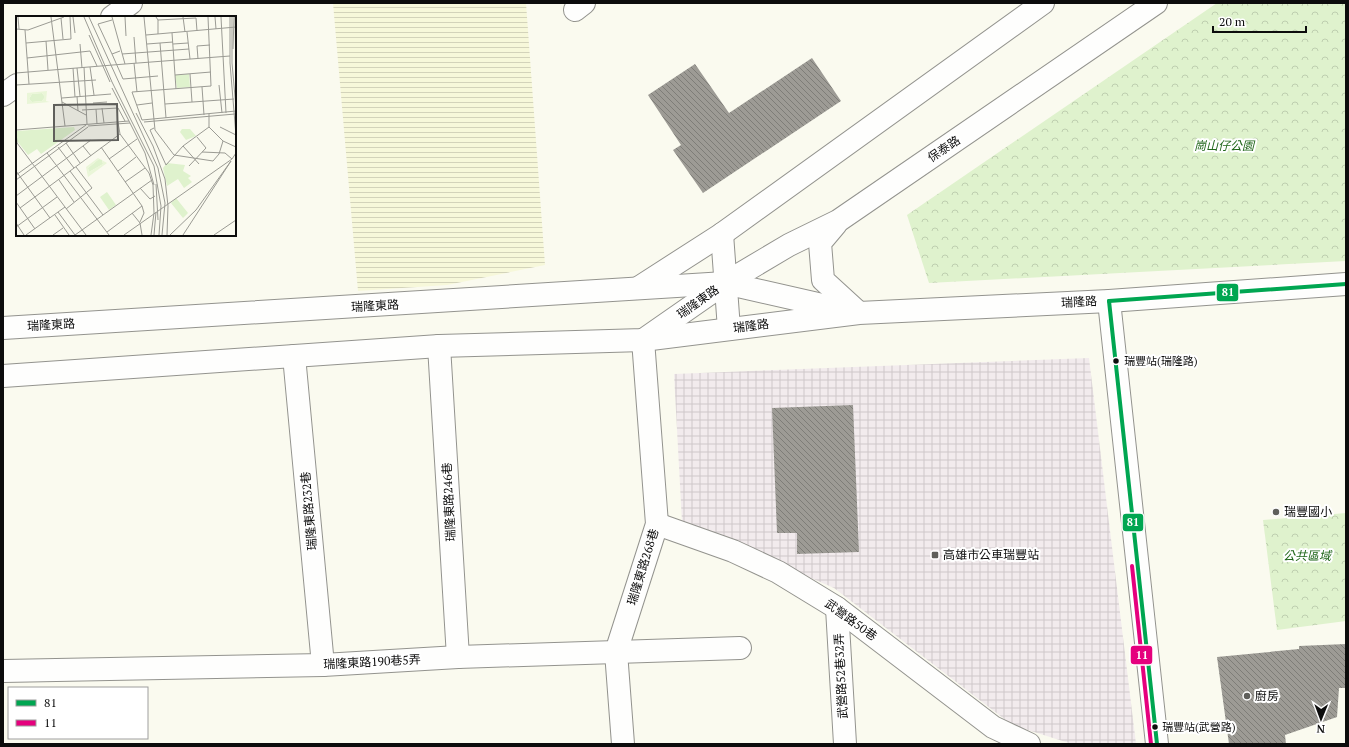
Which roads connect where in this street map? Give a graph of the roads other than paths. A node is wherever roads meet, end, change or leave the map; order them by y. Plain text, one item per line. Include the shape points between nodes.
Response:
1 (131, 3) edge
2 (1043, 3) edge
3 (1154, 4) edge
4 (113, 16) edge
5 (16, 86) edge
6 (3, 96) edge
7 (838, 222) junction
8 (722, 234) junction
9 (725, 283) junction
10 (1346, 284) edge
11 (636, 289) junction
12 (1109, 301) junction
13 (859, 313) junction
14 (3, 328) edge
15 (729, 329) junction
16 (643, 340) junction
17 (439, 346) junction
18 (294, 356) junction
19 (3, 376) edge
20 (657, 524) junction
21 (837, 608) junction
22 (740, 648) dead end
23 (616, 652) junction
24 (458, 658) junction
25 (324, 665) junction
26 (3, 672) edge
27 (623, 744) edge
28 (845, 744) edge
29 (1029, 744) edge
30 (1157, 744) edge

1 - 4 street
2 - 8 street
3 - 7 street, 保泰路
5 - 6 street
7 - 9 street, 保泰路 via 789,245
7 - 13 street via 820,243 823,280
8 - 9 street
8 - 11 street
9 - 11 street, 瑞隆東路
9 - 13 street, 瑞隆路
9 - 15 street
9 - 16 street, 瑞隆東路
10 - 12 street, 瑞隆路
11 - 14 street, 瑞隆東路
12 - 13 street, 瑞隆路
12 - 30 street
13 - 15 street, 瑞隆路
15 - 16 street, 瑞隆路
16 - 17 street
16 - 20 street, 瑞隆東路268巷
17 - 18 street
17 - 24 street, 瑞隆東路246巷
18 - 19 street
18 - 25 street, 瑞隆東路232巷
20 - 21 street, 武營路50巷 via 733,551 778,572
20 - 23 street, 瑞隆東路268巷
21 - 28 street, 武營路52巷32弄
21 - 29 street, 武營路50巷 via 993,727
22 - 23 street, 瑞隆東路190巷5弄
23 - 24 street, 瑞隆東路190巷5弄
23 - 27 street, 瑞隆東路268巷
24 - 25 street, 瑞隆東路190巷5弄
25 - 26 street, 瑞隆東路190巷5弄

